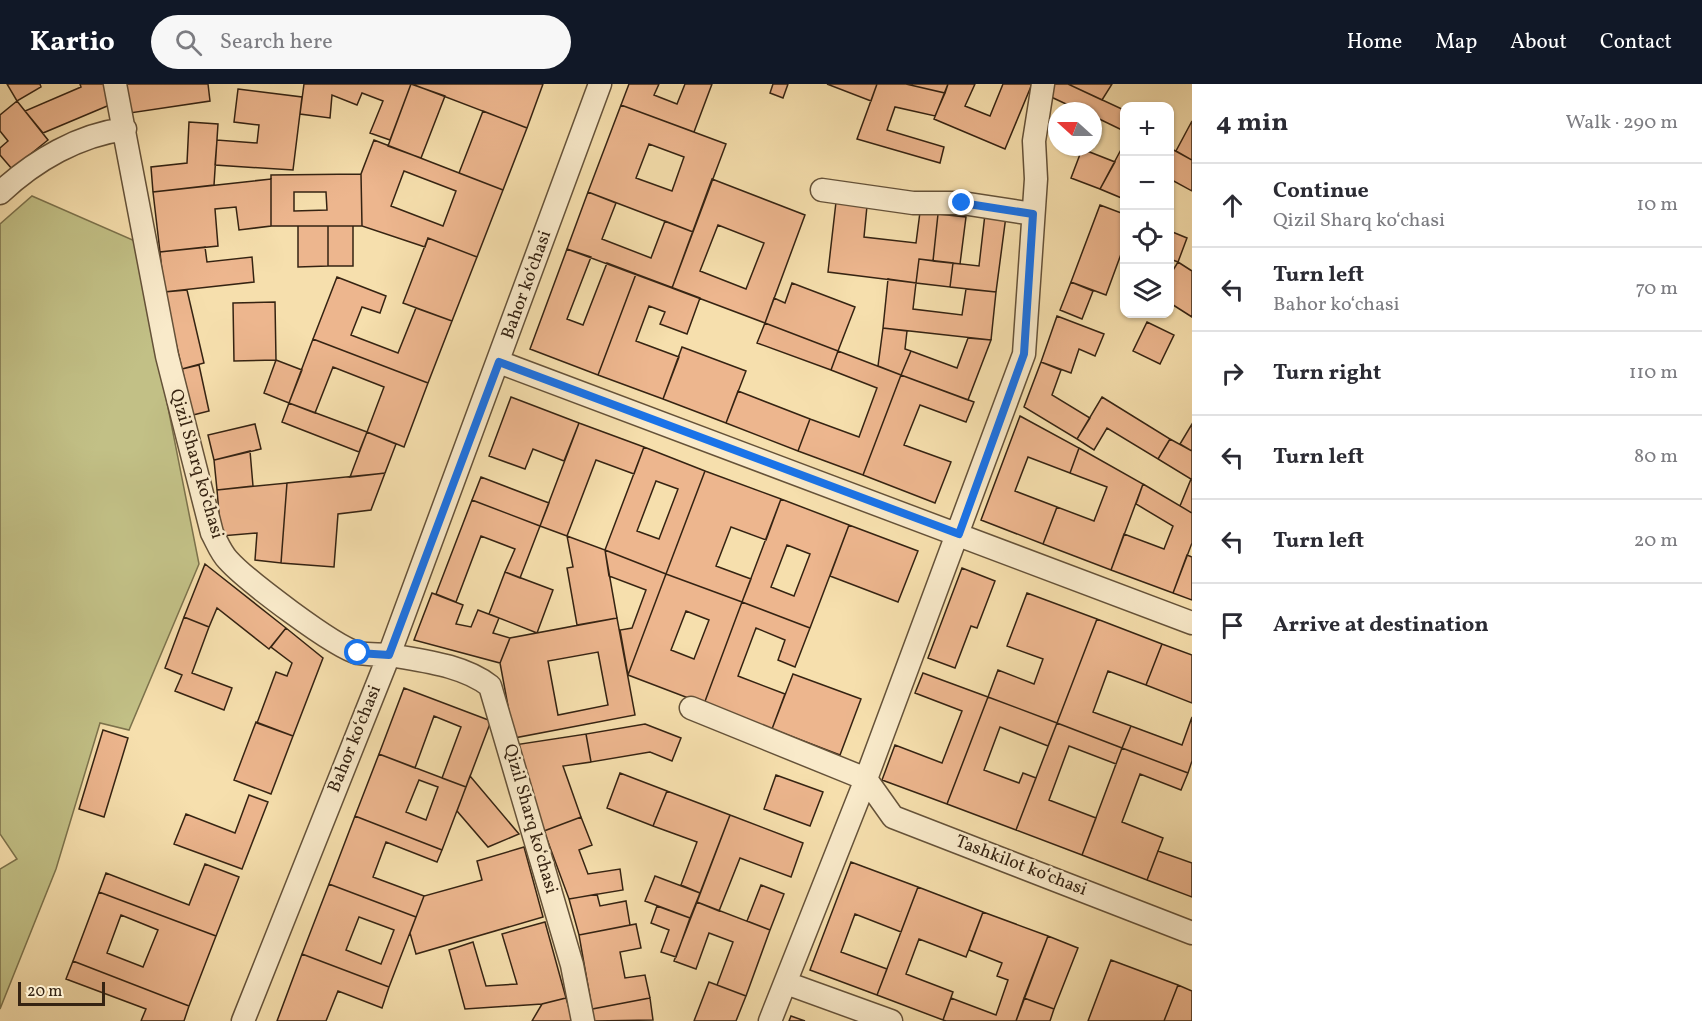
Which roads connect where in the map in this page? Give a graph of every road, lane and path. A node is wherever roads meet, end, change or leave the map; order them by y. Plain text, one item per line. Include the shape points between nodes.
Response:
1 (115, 84) edge
2 (600, 84) edge
3 (1044, 84) edge
4 (125, 129) junction
5 (822, 190) dead end
6 (0, 193) edge
7 (1033, 214) junction
8 (499, 362) junction
9 (959, 534) junction
10 (1192, 623) edge
11 (389, 655) junction
12 (691, 708) dead end
13 (866, 779) junction
14 (1192, 933) edge
15 (786, 983) junction
16 (243, 1021) edge
17 (584, 1021) edge
18 (770, 1021) edge
19 (891, 1021) edge

1 - 4 street, Qizil Sharq koʻchasi
2 - 8 street, Bahor koʻchasi
3 - 7 street via 1034,141
4 - 6 street via 99,132 54,153
4 - 11 street, Qizil Sharq koʻchasi via 167,356 212,533 226,559 247,579 336,644 358,653
5 - 7 street
7 - 9 street via 1024,354
8 - 9 street
8 - 11 street, Bahor koʻchasi
9 - 10 street
9 - 13 street
11 - 16 street, Bahor koʻchasi
11 - 17 street, Qizil Sharq koʻchasi via 455,668 490,686 572,965
12 - 13 street
13 - 14 street, Tashkilot koʻchasi via 893,817
13 - 15 street
15 - 18 street
15 - 19 street

